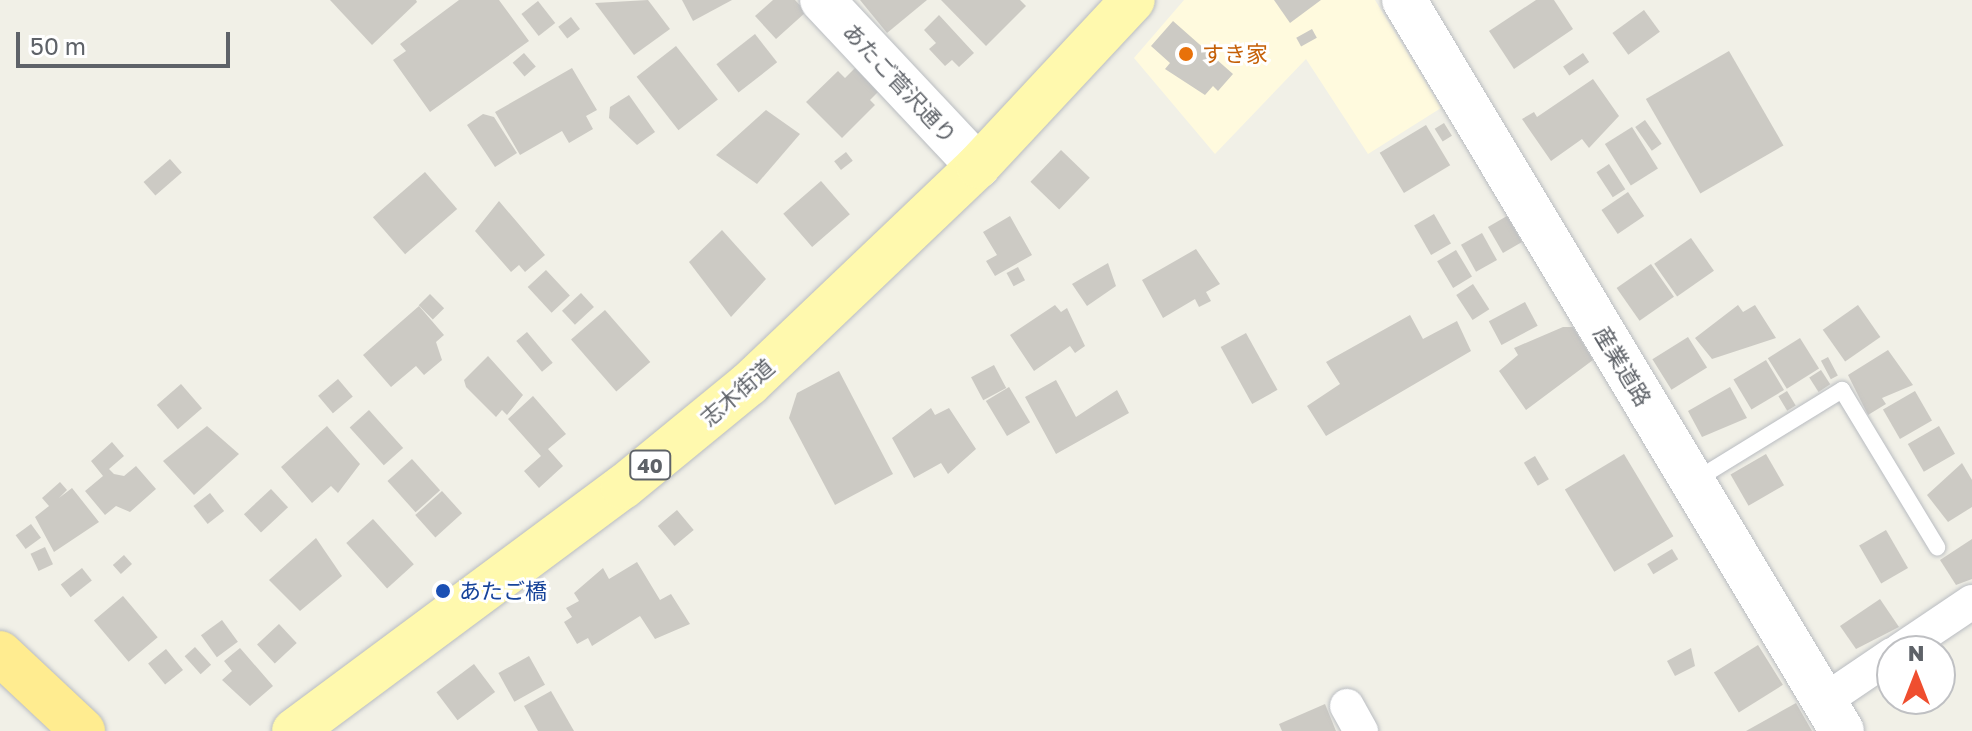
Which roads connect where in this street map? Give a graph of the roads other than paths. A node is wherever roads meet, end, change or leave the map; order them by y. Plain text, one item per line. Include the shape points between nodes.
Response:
1 (822, 0) edge
2 (1133, 0) edge
3 (1404, 0) edge
4 (978, 166) junction
5 (1693, 482) junction
6 (1937, 547) dead end
7 (1972, 602) edge
8 (1923, 635) edge
9 (0, 653) edge
10 (1876, 672) edge
11 (1833, 716) edge
12 (83, 731) edge
13 (294, 731) edge

1 - 4 street, あたご菅沢通り
2 - 4 main road, 志木街道 / 40
3 - 5 street, 産業道路
4 - 13 main road, 志木街道 / 40 via 749,384 599,505
5 - 6 lane via 1842,390
5 - 11 street, 産業道路
7 - 8 street
9 - 12 highway
10 - 11 street

